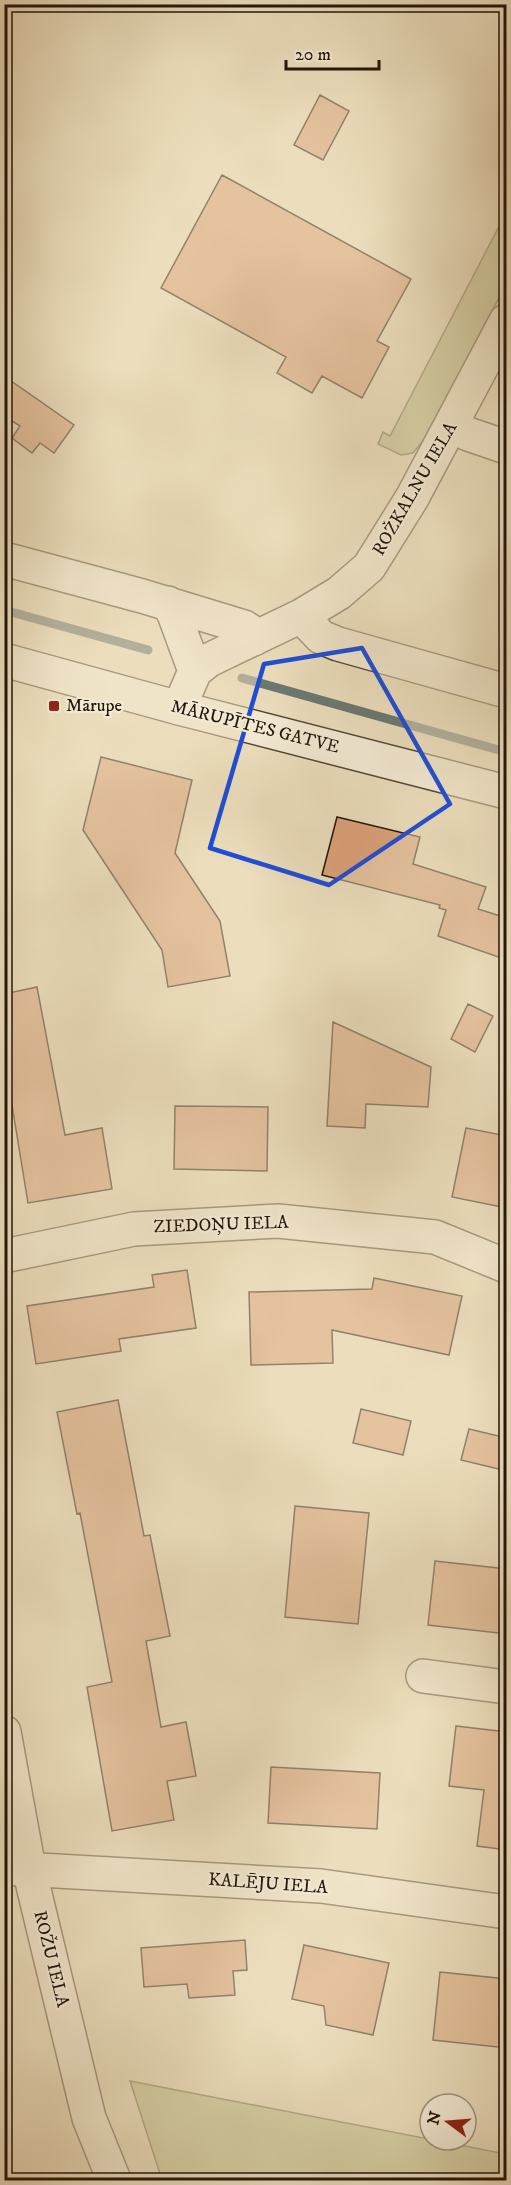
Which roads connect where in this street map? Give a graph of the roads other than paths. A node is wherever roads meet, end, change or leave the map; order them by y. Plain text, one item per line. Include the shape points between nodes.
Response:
1 (507, 321) edge
2 (452, 426) junction
3 (507, 447) edge
4 (4, 559) edge
5 (168, 603) junction
6 (301, 616) junction
7 (254, 639) junction
8 (4, 660) edge
9 (195, 670) junction
10 (507, 691) edge
11 (179, 708) junction
12 (507, 792) edge
13 (4, 1256) edge
14 (507, 1266) edge
15 (423, 1676) dead end
16 (507, 1687) edge
17 (4, 1732) edge
18 (17, 1868) edge
19 (507, 1912) edge
20 (114, 2181) edge

1 - 2 street, ROŽKALNU IELA
2 - 3 street
2 - 6 street, ROŽKALNU IELA via 369,567 339,593
4 - 5 street
5 - 7 street via 244,627
5 - 9 street
6 - 7 street, ROŽKALNU IELA
6 - 10 street via 321,637 338,644
7 - 9 street, ROŽKALNU IELA
8 - 11 street, MĀRUPĪTES GATVE
9 - 11 street
11 - 12 street, MĀRUPĪTES GATVE
13 - 14 street, ZIEDOŅU IELA via 134,1228 278,1221 435,1237
15 - 16 street
17 - 18 street, ROŽU IELA
18 - 19 street, KALĒJU IELA via 321,1886
18 - 20 street, ROŽU IELA via 89,2118

